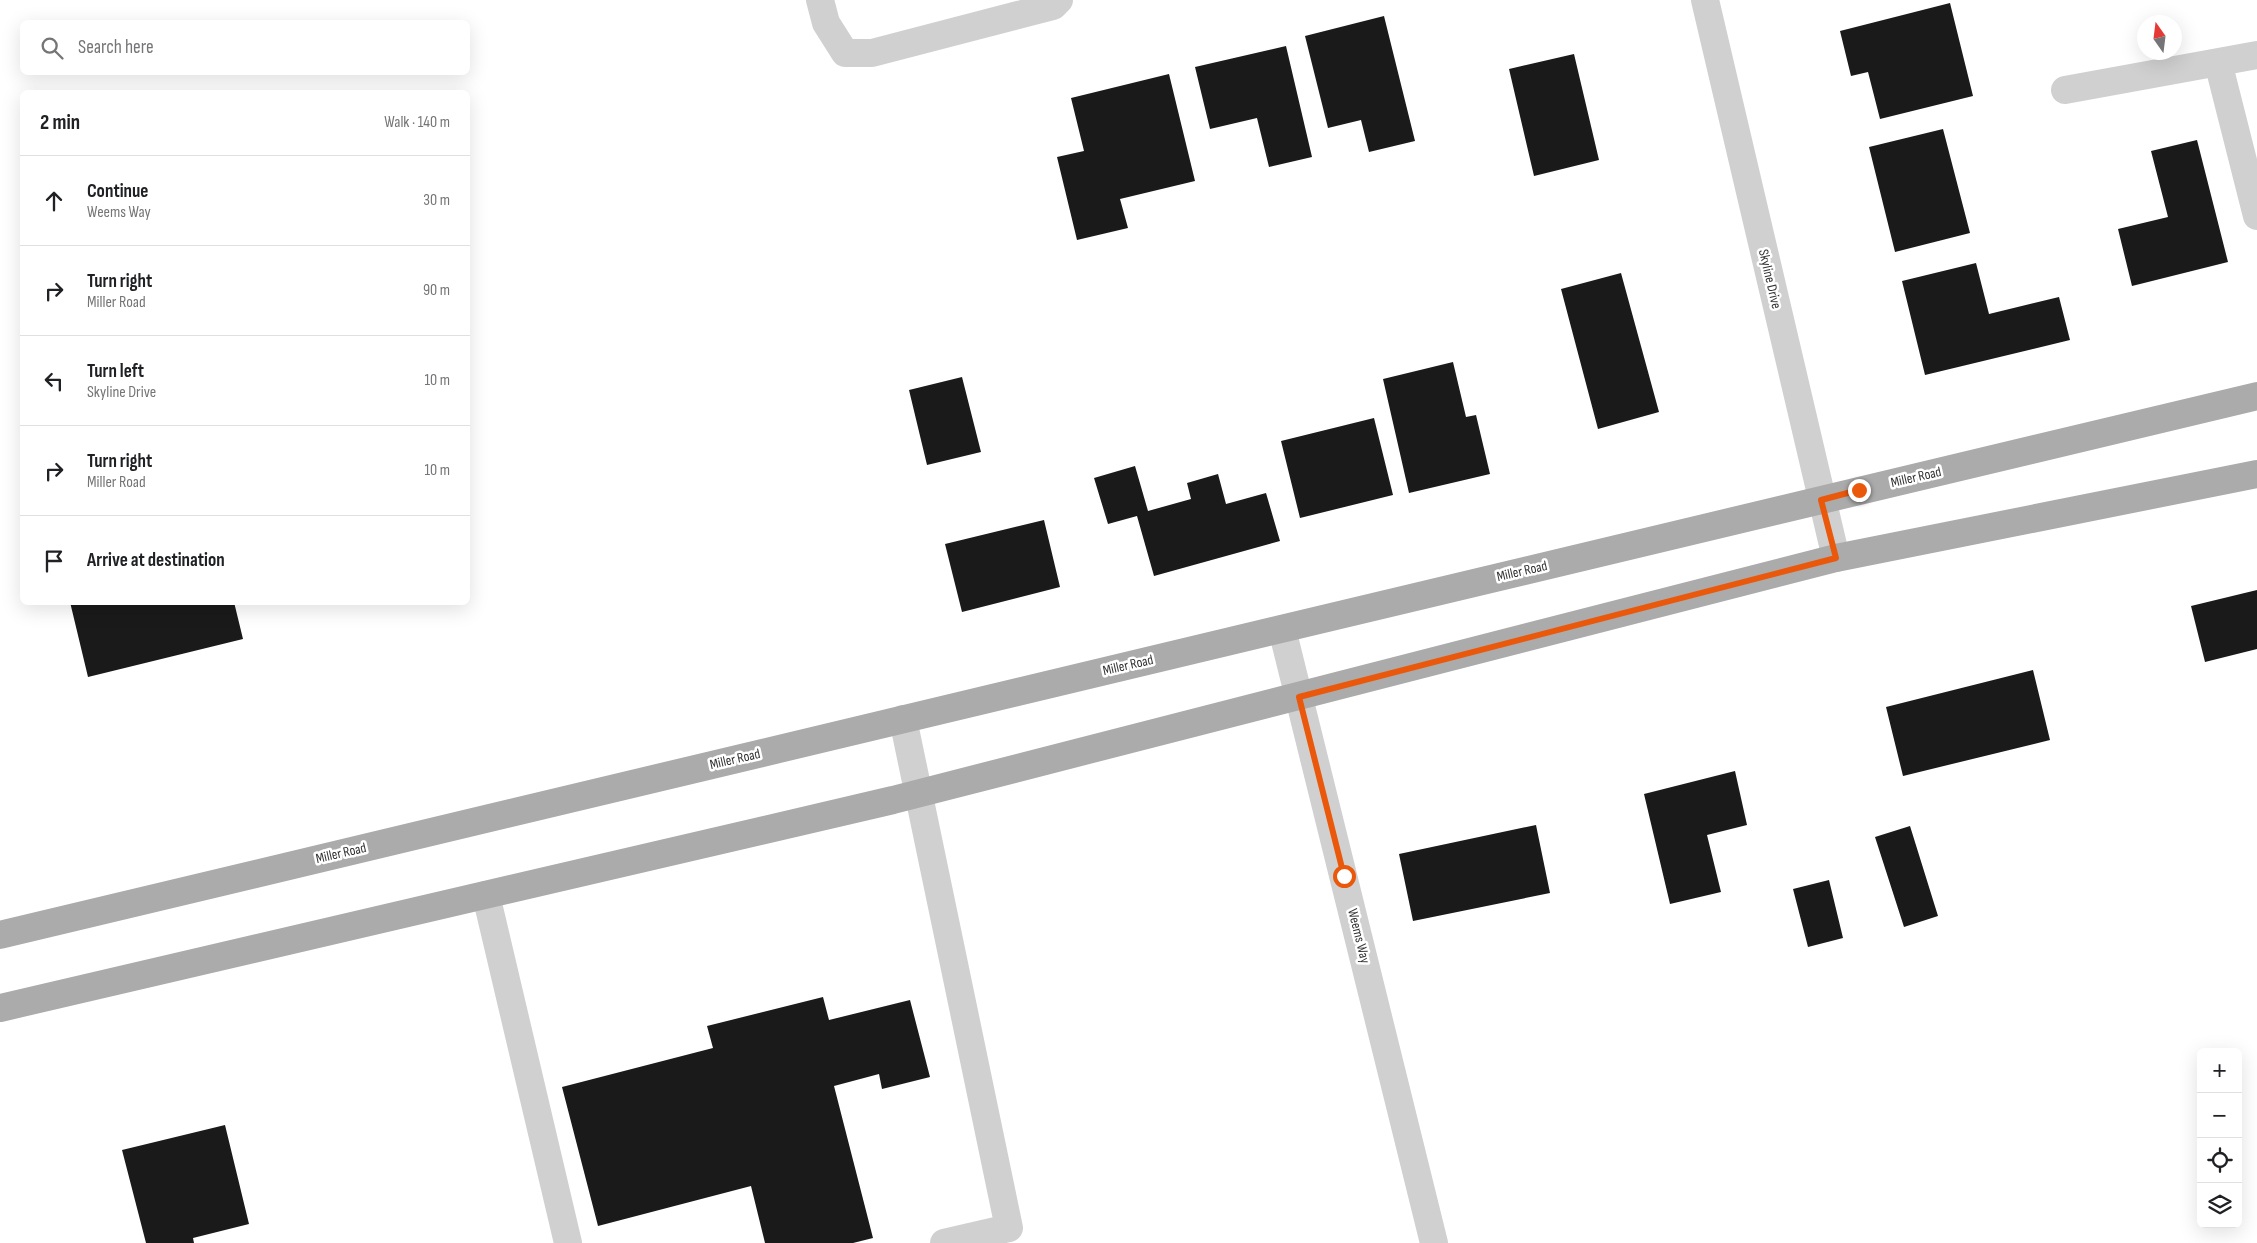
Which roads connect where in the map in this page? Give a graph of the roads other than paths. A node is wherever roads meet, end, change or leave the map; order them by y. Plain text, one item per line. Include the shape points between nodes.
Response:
1 (820, 0) edge
2 (1059, 0) edge
3 (1705, 0) edge
4 (2257, 55) edge
5 (2218, 62) junction
6 (2064, 90) dead end
7 (2257, 216) edge
8 (2257, 396) edge
9 (2257, 474) edge
10 (1821, 500) junction
11 (1836, 558) junction
12 (1282, 629) junction
13 (1299, 697) junction
14 (903, 719) junction
15 (918, 794) junction
16 (486, 895) junction
17 (0, 935) edge
18 (0, 1008) edge
19 (568, 1243) edge
20 (944, 1243) edge
21 (1434, 1243) edge

1 - 2 street via 826,23 845,53 872,53 1053,6
3 - 10 street, Skyline Drive
4 - 5 street
5 - 6 street
5 - 7 street
8 - 10 main road, Miller Road
9 - 11 main road
10 - 11 street, Skyline Drive
10 - 12 main road, Miller Road
11 - 13 main road
12 - 13 street, Weems Way
12 - 14 main road, Miller Road
13 - 15 main road
13 - 21 street, Weems Way
14 - 15 street
14 - 17 main road, Miller Road
15 - 16 main road
15 - 20 street via 1009,1228
16 - 18 main road
16 - 19 street

